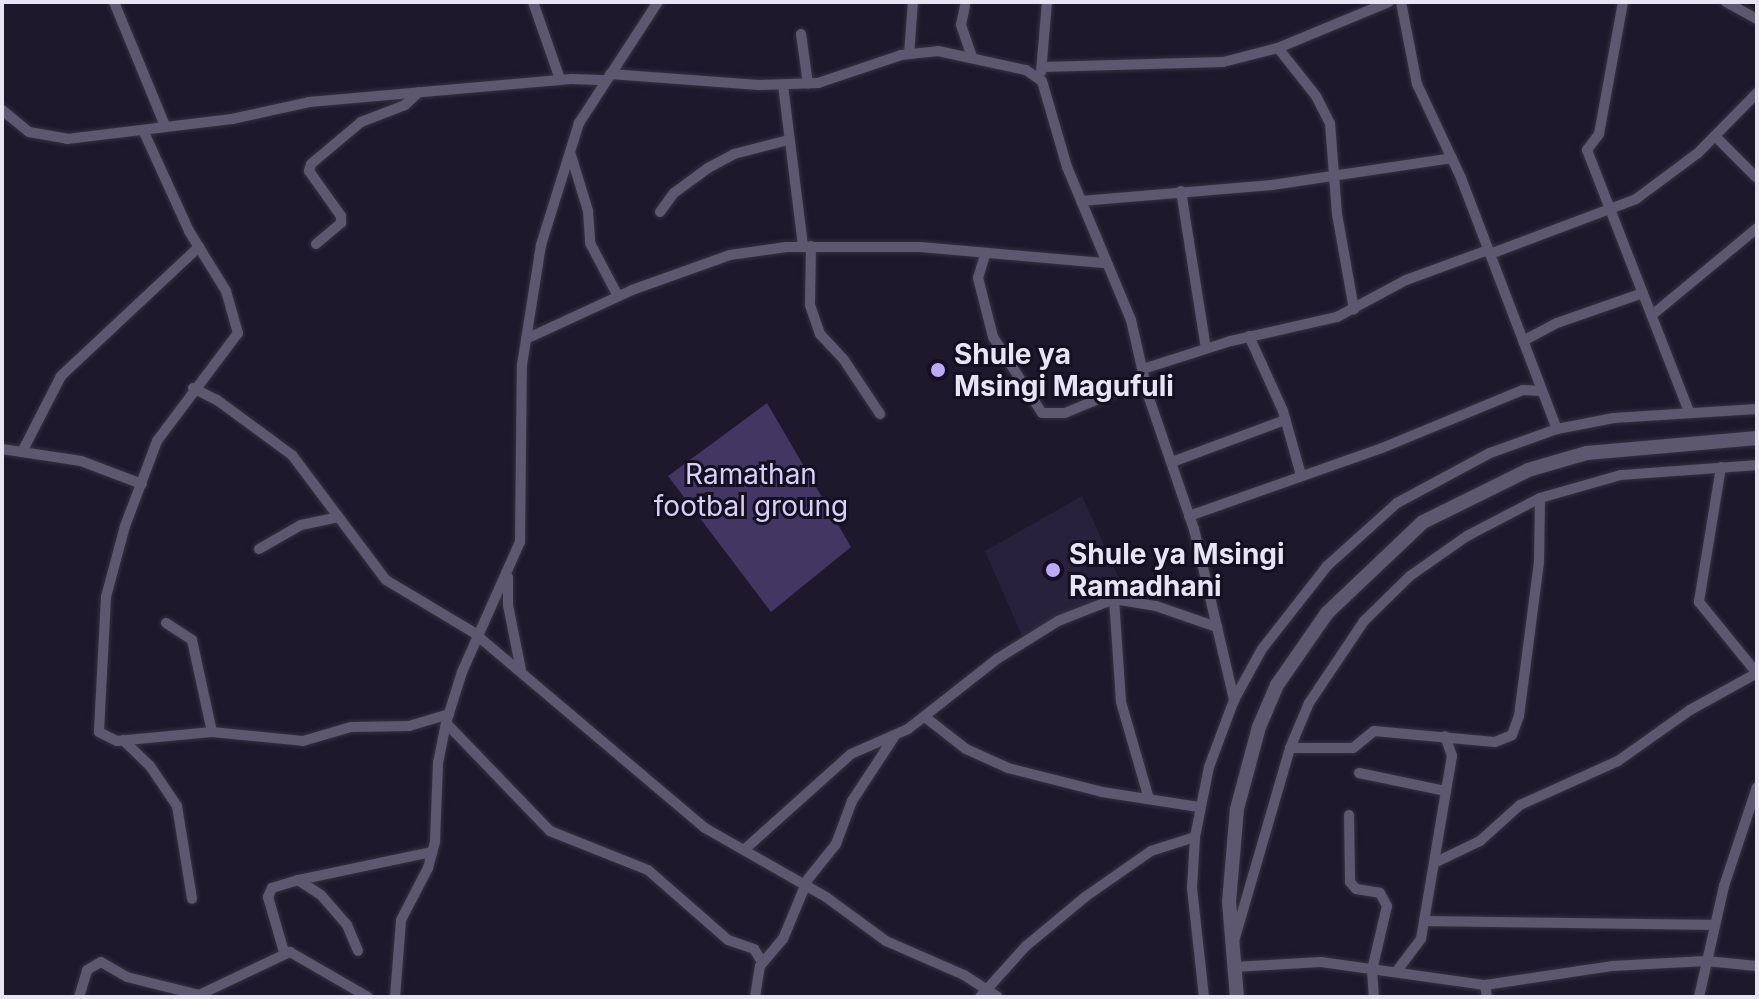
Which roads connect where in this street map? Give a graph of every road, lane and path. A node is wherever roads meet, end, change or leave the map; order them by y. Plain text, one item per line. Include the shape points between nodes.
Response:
1 (114, 2) edge
2 (533, 2) edge
3 (658, 2) edge
4 (913, 2) edge
5 (1047, 2) edge
6 (1389, 2) edge
7 (1401, 2) edge
8 (1623, 2) edge
9 (1726, 2) edge
10 (965, 6) dead end
11 (1757, 19) edge
12 (801, 34) dead end
13 (1278, 48) junction
14 (909, 54) junction
15 (972, 57) junction
16 (1042, 67) junction
17 (608, 77) junction
18 (560, 79) junction
19 (1039, 79) junction
20 (808, 84) junction
21 (783, 85) junction
22 (419, 92) junction
23 (1757, 93) edge
24 (2, 110) edge
25 (165, 126) junction
26 (143, 130) junction
27 (1715, 136) junction
28 (788, 140) junction
29 (569, 151) junction
30 (1452, 158) junction
31 (1333, 174) junction
32 (1757, 178) edge
33 (1181, 191) junction
34 (1081, 201) junction
35 (660, 212) dead end
36 (1608, 213) junction
37 (1757, 228) edge
38 (316, 244) dead end
39 (807, 246) junction
40 (199, 247) junction
41 (1489, 252) junction
42 (985, 255) junction
43 (1103, 263) junction
44 (1643, 293) junction
45 (618, 296) junction
46 (1354, 309) junction
47 (1652, 315) junction
48 (1249, 336) junction
49 (526, 339) junction
50 (1523, 341) junction
51 (1206, 348) junction
52 (1144, 374) junction
53 (193, 388) junction
54 (1542, 391) junction
55 (1757, 409) edge
56 (1689, 411) junction
57 (880, 414) dead end
58 (1285, 420) junction
59 (1557, 429) junction
60 (1757, 438) edge
61 (2, 449) edge
62 (22, 452) junction
63 (1172, 462) junction
64 (1757, 465) edge
65 (1721, 467) junction
66 (1301, 475) junction
67 (142, 484) junction
68 (1540, 498) junction
69 (1189, 516) junction
70 (338, 517) junction
71 (259, 549) dead end
72 (508, 573) junction
73 (1114, 599) junction
74 (166, 623) dead end
75 (1217, 627) junction
76 (481, 638) junction
77 (521, 670) junction
78 (1757, 673) edge
79 (1234, 700) junction
80 (925, 717) junction
81 (448, 719) junction
82 (212, 732) junction
83 (896, 735) junction
84 (1445, 736) junction
85 (123, 740) junction
86 (1472, 740) junction
87 (1290, 748) junction
88 (1452, 756) junction
89 (1359, 773) dead end
90 (1757, 787) edge
91 (1446, 791) junction
92 (1149, 799) junction
93 (1199, 807) junction
94 (1349, 815) dead end
95 (1195, 837) junction
96 (745, 849) junction
97 (432, 852) junction
98 (1434, 863) junction
99 (298, 880) junction
100 (805, 885) junction
101 (192, 899) dead end
102 (1425, 921) junction
103 (1714, 925) junction
104 (1234, 943) junction
105 (358, 951) dead end
106 (284, 952) junction
107 (1706, 961) junction
108 (762, 962) junction
109 (1757, 966) edge
110 (1234, 967) junction
111 (1372, 970) junction
112 (1396, 972) junction
113 (1485, 985) junction
114 (983, 993) edge
115 (79, 997) edge
116 (368, 997) edge
117 (395, 997) edge
118 (755, 997) edge
119 (998, 997) edge
120 (1204, 997) edge
121 (1237, 997) edge
122 (1374, 997) edge
123 (1487, 997) edge
124 (1699, 997) edge

1 - 25 street
2 - 18 street
3 - 17 street
4 - 14 street
5 - 16 street
6 - 13 street
7 - 30 street via 1417,84
8 - 36 street via 1599,134 1587,145
9 - 11 street
10 - 15 street via 961,25
12 - 20 street
13 - 16 street via 1223,62
13 - 31 street via 1326,112
14 - 15 street via 938,51
14 - 20 street
15 - 19 street via 1026,70
16 - 19 street
17 - 18 street
17 - 21 street
17 - 29 street
18 - 22 street
19 - 34 street
20 - 21 street
21 - 28 street
22 - 25 street via 309,102 232,119
22 - 38 street via 405,105 361,122 311,164 309,171 341,216 341,223
23 - 27 street
24 - 26 street via 22,128 44,136 92,138
25 - 26 street
26 - 40 street
27 - 32 street
27 - 36 street via 1668,178
28 - 35 street via 734,154 708,168 674,193
28 - 39 street
29 - 45 street via 588,211 590,243
29 - 49 street via 541,245
30 - 31 street
30 - 41 street
31 - 33 street
31 - 46 street
33 - 34 street
33 - 51 street
34 - 43 street
36 - 41 street
36 - 44 street
37 - 47 street
39 - 42 street via 920,247
39 - 45 street via 730,255
39 - 57 street via 810,305 820,334
40 - 53 street via 226,291 238,333
40 - 62 street via 61,376
41 - 46 street via 1406,280
41 - 50 street
42 - 43 street
42 - 52 street via 978,278 993,337 1042,413 1065,413
43 - 52 street via 1131,320
44 - 47 street
44 - 50 street
45 - 49 street
46 - 48 street via 1312,324
47 - 56 street
48 - 51 street
48 - 58 street
49 - 72 street via 520,388 524,510
50 - 54 street
51 - 52 street
52 - 63 street
53 - 67 street via 157,441
53 - 70 street via 292,455
54 - 59 street
54 - 66 street via 1523,390
55 - 56 street
56 - 59 street
58 - 63 street
58 - 66 street
59 - 79 street via 1433,480 1367,527 1293,607
60 - 104 main road via 1587,453 1528,470 1423,522 1358,579 1291,663 1259,727 1229,854
61 - 62 street
62 - 67 street via 81,461
63 - 69 street
64 - 65 street
65 - 68 street via 1621,475
65 - 78 street via 1699,602
66 - 69 street
67 - 85 street via 106,597 98,681 99,732 107,740
68 - 86 street via 1539,562 1516,730 1506,740
68 - 87 street via 1467,536 1410,576 1364,621 1309,703
69 - 75 street
70 - 71 street via 301,525
70 - 76 street via 386,580
72 - 76 street
72 - 77 street via 508,605
73 - 75 street via 1156,606
73 - 80 street via 1058,621 1008,651
73 - 92 street via 1121,702
74 - 82 street via 192,640
75 - 79 street
76 - 77 street
76 - 81 street via 462,672
77 - 96 street via 683,810
78 - 98 street via 1690,710 1618,761 1520,805 1480,841
79 - 93 street
80 - 83 street
80 - 92 street via 966,749 1008,768
81 - 82 street via 351,727 303,741
81 - 97 street
81 - 108 street via 550,831 648,870 728,940 754,949
82 - 85 street
83 - 96 street via 851,754
83 - 100 street via 856,794 836,844
84 - 86 street
84 - 87 street via 1374,731 1353,748
84 - 88 street
85 - 101 street via 150,766 177,806
86 - 88 street
87 - 104 street
88 - 91 street
89 - 91 street
90 - 103 street
91 - 98 street
92 - 93 street
93 - 95 street
94 - 111 street via 1350,882 1380,893 1387,906
95 - 114 street via 1160,846 1135,861 1042,932
95 - 120 street via 1193,918
96 - 100 street
97 - 99 street
97 - 117 street via 398,930
98 - 102 street
99 - 105 street via 321,895 347,925
99 - 106 street via 272,888 268,897
100 - 108 street via 783,939
100 - 114 street via 886,941
102 - 103 street
102 - 112 street via 1418,947
103 - 107 street
104 - 110 main road
106 - 115 street via 199,995 127,977 101,962 87,970
106 - 116 street
107 - 109 street
107 - 113 street via 1612,966
107 - 124 street
108 - 118 street
110 - 111 street via 1312,961
110 - 121 main road
111 - 112 street
111 - 122 street
112 - 113 street
113 - 123 street
114 - 119 street

